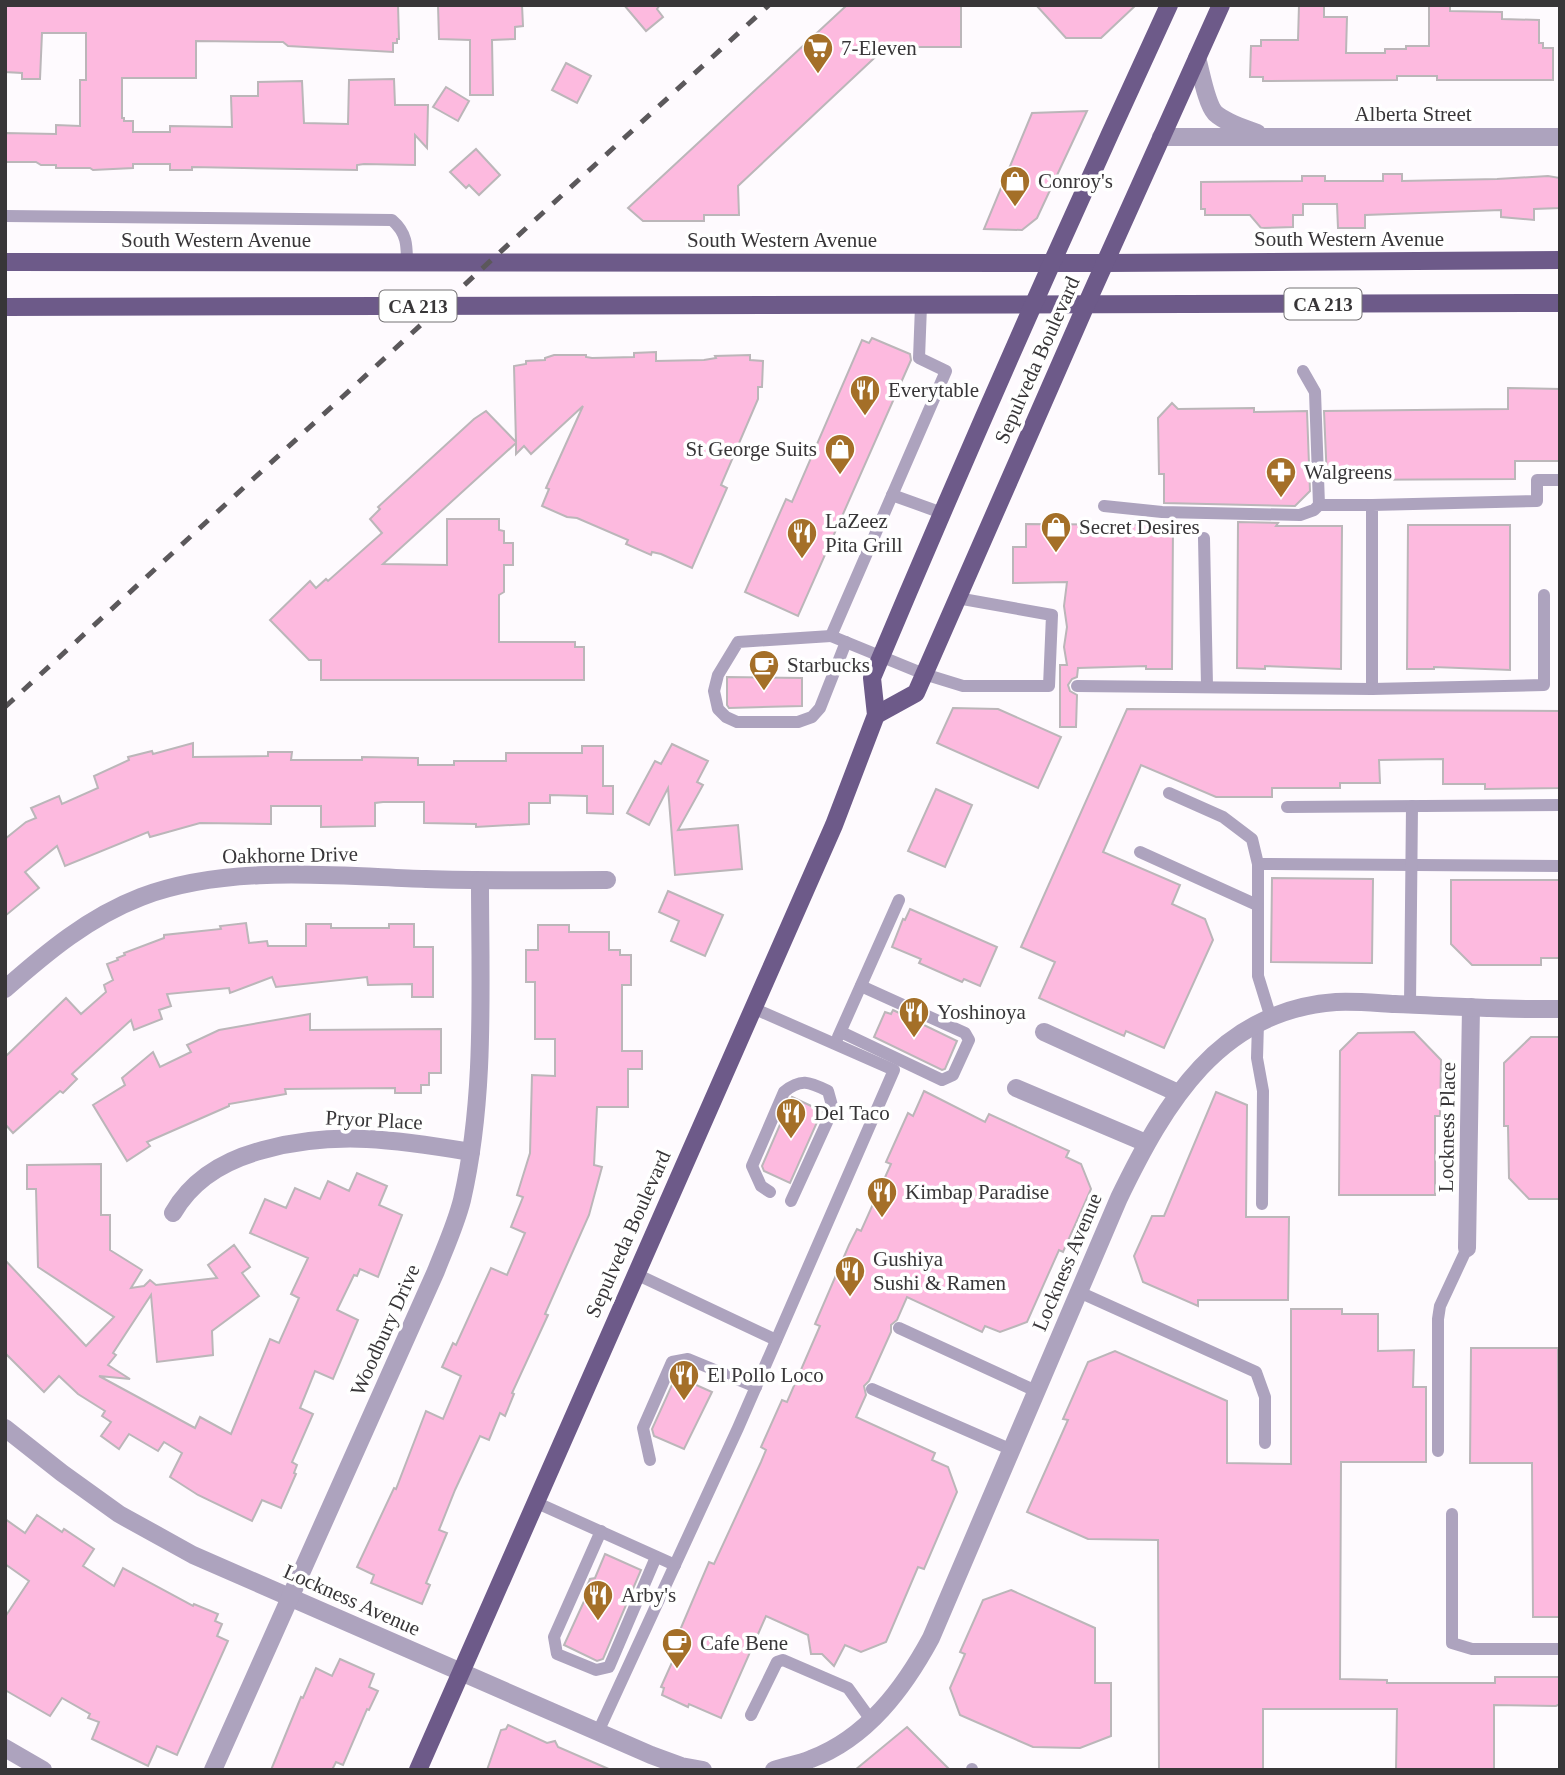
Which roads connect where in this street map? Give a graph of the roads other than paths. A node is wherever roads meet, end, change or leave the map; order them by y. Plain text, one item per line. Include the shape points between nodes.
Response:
1 (1169, 5) edge
2 (1222, 5) edge
3 (1197, 58) junction
4 (1161, 137) junction
5 (1267, 137) junction
6 (1560, 137) edge
7 (5, 216) edge
8 (1560, 260) edge
9 (5, 262) edge
10 (1053, 263) junction
11 (1106, 263) junction
12 (407, 264) junction
13 (1560, 303) edge
14 (1032, 305) junction
15 (1086, 305) junction
16 (921, 306) junction
17 (5, 307) edge
18 (1303, 371) dead end
19 (1560, 481) edge
20 (892, 495) junction
21 (1319, 505) junction
22 (1372, 505) junction
23 (1104, 506) dead end
24 (942, 513) junction
25 (1204, 537) dead end
26 (1544, 595) dead end
27 (957, 598) junction
28 (831, 636) junction
29 (846, 642) junction
30 (881, 657) junction
31 (924, 674) junction
32 (1077, 686) dead end
33 (1207, 686) junction
34 (1372, 689) junction
35 (876, 715) junction
36 (1169, 793) dead end
37 (1560, 805) edge
38 (1412, 806) junction
39 (1287, 807) dead end
40 (1140, 852) dead end
41 (1258, 864) junction
42 (1411, 865) junction
43 (1560, 866) edge
44 (607, 880) dead end
45 (480, 881) junction
46 (900, 900) dead end
47 (1257, 905) junction
48 (861, 986) junction
49 (5, 989) edge
50 (1410, 1004) junction
51 (753, 1007) junction
52 (1471, 1007) junction
53 (1560, 1009) edge
54 (1265, 1020) junction
55 (1044, 1032) dead end
56 (838, 1038) junction
57 (1016, 1088) dead end
58 (1178, 1093) junction
59 (1146, 1143) junction
60 (471, 1152) junction
61 (770, 1192) dead end
62 (791, 1201) dead end
63 (1262, 1204) dead end
64 (173, 1213) dead end
65 (1468, 1248) joint
66 (636, 1274) junction
67 (1079, 1292) junction
68 (900, 1328) dead end
69 (776, 1340) junction
70 (756, 1387) junction
71 (872, 1389) dead end
72 (1037, 1391) junction
73 (5, 1428) edge
74 (1265, 1443) dead end
75 (1012, 1450) junction
76 (1438, 1451) dead end
77 (650, 1460) dead end
78 (536, 1502) junction
79 (1452, 1514) dead end
80 (601, 1531) junction
81 (656, 1557) junction
82 (675, 1565) junction
83 (292, 1598) junction
84 (1560, 1649) edge
85 (462, 1673) junction
86 (751, 1715) dead end
87 (871, 1720) junction
88 (598, 1732) junction
89 (5, 1748) edge
90 (681, 1768) edge
91 (43, 1770) edge
92 (213, 1770) edge
93 (418, 1770) edge
94 (703, 1770) edge
95 (774, 1770) edge

1 - 10 main road, Sepulveda Boulevard
2 - 3 main road, Sepulveda Boulevard
3 - 4 main road, Sepulveda Boulevard
3 - 5 street, Alberta Street via 1215,112
4 - 5 street, Alberta Street
4 - 11 main road, Sepulveda Boulevard
5 - 6 street, Alberta Street
7 - 12 lane via 392,220 407,242
8 - 11 main road, South Western Avenue / CA 213
9 - 12 main road, South Western Avenue / CA 213
10 - 11 main road, South Western Avenue / CA 213
10 - 12 main road, South Western Avenue / CA 213
10 - 14 main road, Sepulveda Boulevard
11 - 15 main road, Sepulveda Boulevard
13 - 15 main road, CA 213
14 - 15 main road, CA 213
14 - 16 main road, CA 213
14 - 24 main road, Sepulveda Boulevard
15 - 27 main road, Sepulveda Boulevard
16 - 17 main road, CA 213
16 - 20 lane via 919,358 946,371
18 - 21 lane via 1315,392
19 - 22 lane via 1537,480 1538,501
20 - 24 lane
20 - 28 lane
21 - 22 lane
21 - 23 lane via 1300,515
22 - 34 lane
24 - 30 main road, Sepulveda Boulevard
25 - 33 lane
26 - 34 lane via 1544,685
27 - 31 main road, Sepulveda Boulevard
27 - 31 lane via 1052,615 1055,686 963,685
28 - 29 lane
28 - 29 lane via 738,642 718,675 714,691 718,709 737,722 798,722 812,717 820,708
29 - 30 lane
30 - 31 lane
30 - 35 main road, Sepulveda Boulevard via 872,678
31 - 35 main road, Sepulveda Boulevard via 916,693
32 - 33 lane
33 - 34 lane
35 - 51 main road, Sepulveda Boulevard via 834,825
36 - 41 lane via 1223,817 1252,839
37 - 38 lane
38 - 39 lane
38 - 42 lane
40 - 47 lane
41 - 42 lane
41 - 47 lane
42 - 43 lane
42 - 50 lane
44 - 45 street, Oakhorne Drive
45 - 49 street, Oakhorne Drive via 256,876 182,884 95,919 51,948
45 - 60 street, Woodbury Drive via 478,1101
46 - 48 lane
47 - 54 lane via 1258,976
48 - 56 lane
48 - 56 lane via 965,1033 970,1040 953,1075 942,1080
50 - 52 street, Lockness Avenue
50 - 54 street, Lockness Avenue via 1336,1002 1293,1009
51 - 56 lane
51 - 66 main road, Sepulveda Boulevard
52 - 53 street, Lockness Avenue
52 - 65 street, Lockness Place
54 - 58 street, Lockness Avenue via 1223,1046
54 - 63 lane via 1257,1058 1263,1091
55 - 58 street
56 - 69 lane via 894,1070
57 - 59 street
58 - 59 street, Lockness Avenue
59 - 67 street, Lockness Avenue
60 - 64 street, Pryor Place via 374,1138 292,1142 240,1156 212,1171 194,1184
60 - 83 street, Woodbury Drive via 461,1203 436,1271
61 - 62 lane via 761,1186 751,1166 784,1092 793,1084 809,1082 828,1090 833,1109
65 - 76 lane via 1438,1319
66 - 69 lane
66 - 78 main road, Sepulveda Boulevard
67 - 72 street, Lockness Avenue
67 - 74 lane via 1256,1372 1265,1398
68 - 72 lane
69 - 70 lane
70 - 77 lane via 688,1359 673,1362 643,1428
70 - 82 lane
71 - 75 lane
72 - 75 street, Lockness Avenue
73 - 83 street, Lockness Avenue via 120,1514 193,1555
75 - 87 street, Lockness Avenue via 932,1637 895,1697
78 - 80 lane
78 - 85 main road, Sepulveda Boulevard
79 - 84 lane via 1452,1643 1472,1650
80 - 81 lane
80 - 81 lane via 554,1637 557,1654 596,1670 609,1667
81 - 82 lane
82 - 88 lane
83 - 85 street, Lockness Avenue
83 - 92 street, Woodbury Drive
85 - 88 street, Lockness Avenue
85 - 93 main road, Sepulveda Boulevard
86 - 87 lane via 777,1662 783,1660 848,1688
87 - 95 street, Lockness Avenue via 848,1740 812,1759
88 - 90 street, Lockness Avenue
89 - 91 street
90 - 94 street, Lockness Avenue

